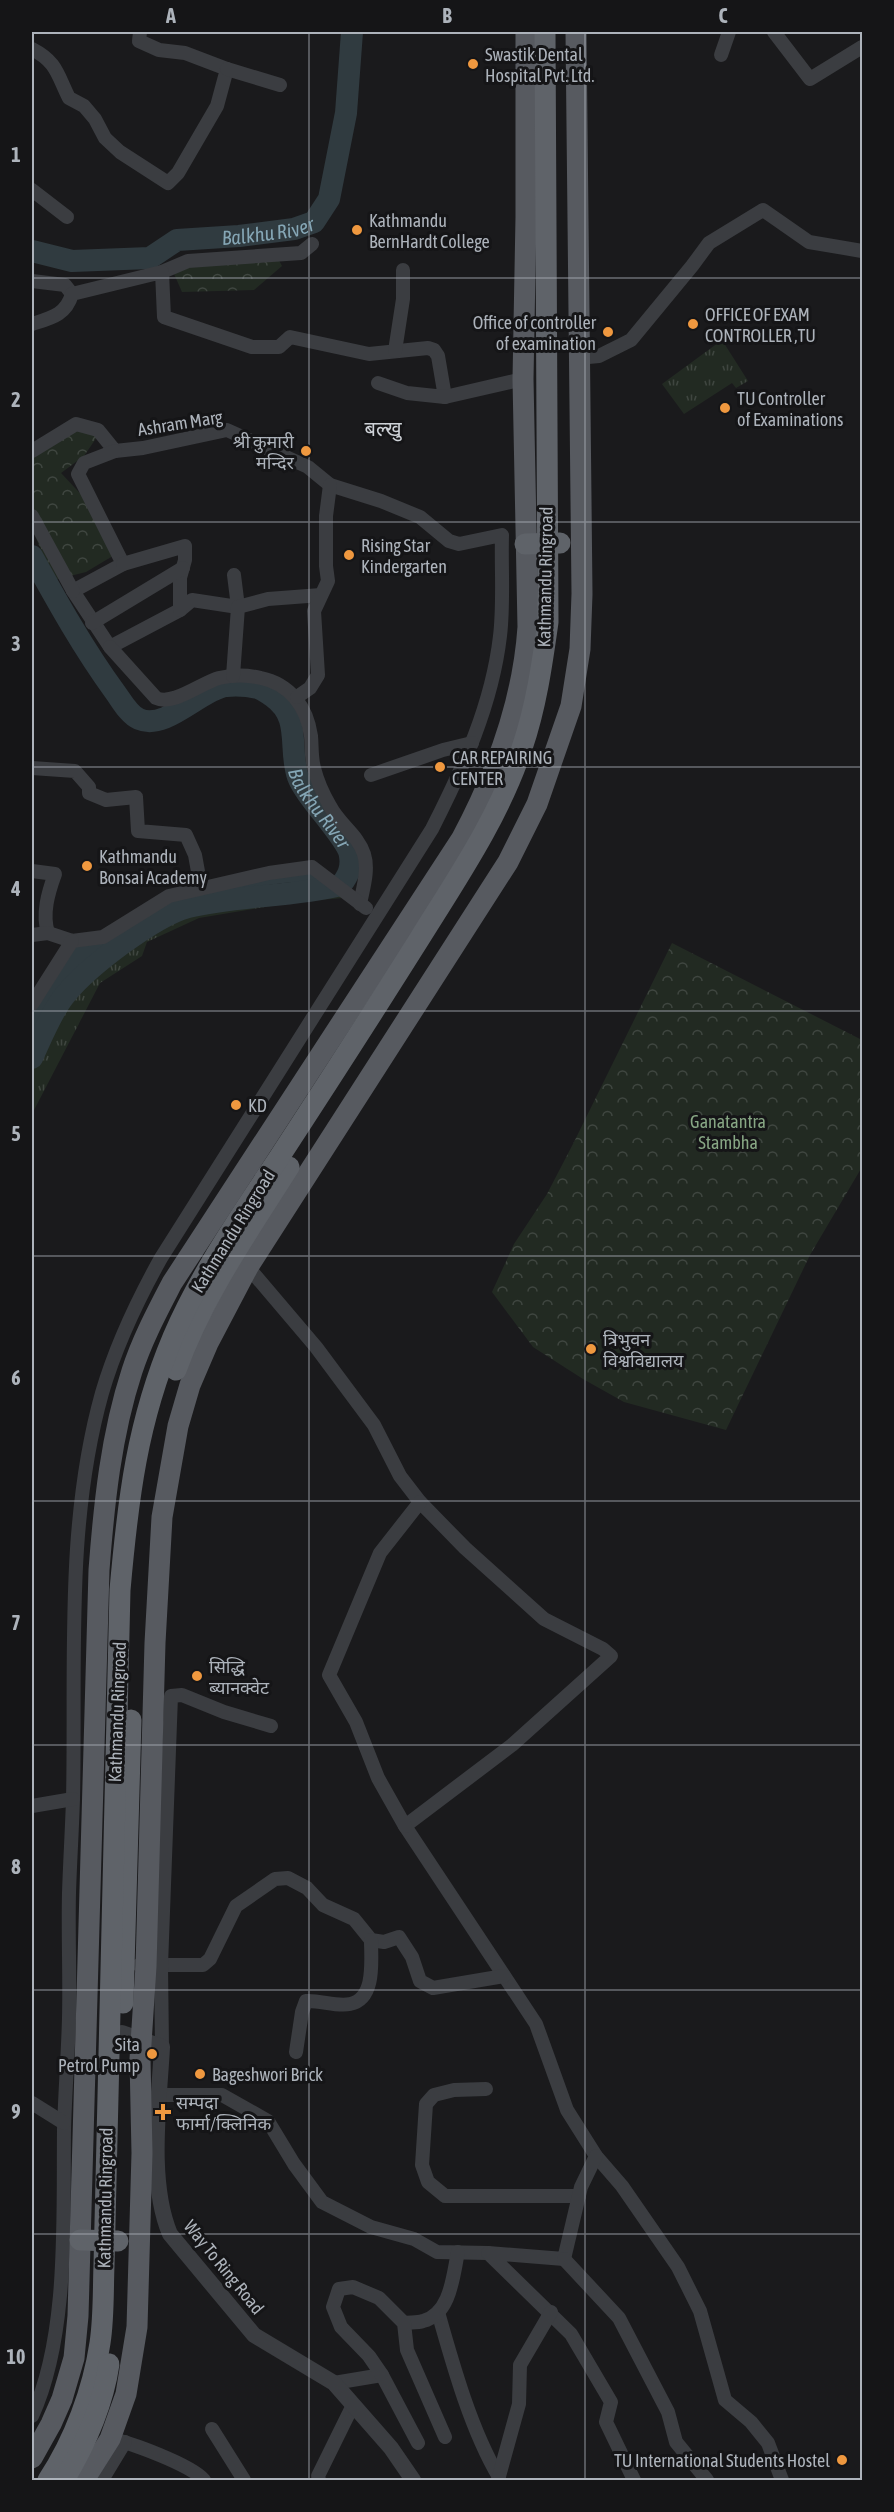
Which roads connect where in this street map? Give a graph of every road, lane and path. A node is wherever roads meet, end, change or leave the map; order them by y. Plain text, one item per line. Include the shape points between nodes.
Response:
1 (140, 32) edge
2 (526, 32) edge
3 (545, 32) edge
4 (558, 32) edge
5 (576, 32) edge
6 (729, 32) edge
7 (774, 32) edge
8 (862, 47) edge
9 (32, 49) edge
10 (721, 55) dead end
11 (227, 69) junction
12 (280, 85) dead end
13 (32, 190) edge
14 (68, 217) dead end
15 (312, 244) dead end
16 (862, 251) edge
17 (403, 270) dead end
18 (162, 272) junction
19 (32, 281) edge
20 (72, 294) junction
21 (32, 324) edge
22 (395, 351) junction
23 (578, 358) junction
24 (523, 379) junction
25 (378, 383) dead end
26 (446, 397) junction
27 (32, 451) edge
28 (115, 451) junction
29 (330, 485) junction
30 (32, 516) edge
31 (555, 543) junction
32 (525, 544) junction
33 (123, 564) junction
34 (183, 568) junction
35 (234, 576) dead end
36 (73, 591) junction
37 (321, 595) junction
38 (238, 607) junction
39 (180, 610) junction
40 (92, 623) junction
41 (110, 647) junction
42 (233, 676) junction
43 (297, 697) junction
44 (472, 743) junction
45 (32, 768) edge
46 (371, 775) dead end
47 (32, 871) edge
48 (200, 885) junction
49 (357, 901) junction
50 (376, 915) junction
51 (48, 933) junction
52 (32, 935) edge
53 (72, 941) junction
54 (32, 1004) edge
55 (248, 1267) junction
56 (420, 1503) junction
57 (98, 1591) junction
58 (76, 1592) junction
59 (272, 1726) dead end
60 (73, 1799) junction
61 (32, 1806) edge
62 (405, 1826) junction
63 (371, 1941) junction
64 (144, 1965) junction
65 (504, 1976) junction
66 (132, 2036) junction
67 (162, 2047) junction
68 (297, 2052) dead end
69 (486, 2089) dead end
70 (159, 2095) junction
71 (32, 2103) edge
72 (64, 2123) junction
73 (596, 2156) junction
74 (73, 2174) junction
75 (579, 2196) junction
76 (80, 2240) junction
77 (112, 2241) junction
78 (458, 2252) junction
79 (488, 2253) junction
80 (564, 2259) junction
81 (438, 2312) junction
82 (551, 2312) junction
83 (404, 2323) junction
84 (382, 2375) junction
85 (334, 2383) junction
86 (353, 2405) junction
87 (32, 2416) edge
88 (212, 2429) dead end
89 (445, 2437) dead end
90 (117, 2440) junction
91 (418, 2443) dead end
92 (32, 2458) edge
93 (498, 2479) edge
94 (48, 2481) edge
95 (64, 2481) edge
96 (84, 2481) edge
97 (102, 2481) edge
98 (204, 2481) edge
99 (244, 2481) edge
100 (319, 2481) edge
101 (413, 2481) edge
102 (634, 2481) edge
103 (707, 2481) edge
104 (782, 2481) edge

1 - 11 street via 139,41 159,50 185,53
2 - 24 main road
3 - 31 highway, Kathmandu Ringroad
4 - 31 highway, Kathmandu Ringroad
5 - 23 main road
6 - 10 street
7 - 8 street via 810,79
9 - 11 street via 48,57 69,98 84,106 105,138 168,183 178,173 217,106
11 - 12 street
13 - 14 street
15 - 18 street via 301,253 188,261
16 - 23 street via 809,242 762,210 708,243 631,340 599,356
17 - 22 street
18 - 20 street
18 - 22 street via 164,317 252,347 279,347 290,337 369,354
19 - 20 street via 65,285
20 - 21 street via 63,311
22 - 26 street via 434,350
23 - 55 main road via 580,649 572,706 553,763 531,819 508,862
24 - 26 street
24 - 32 main road
25 - 26 street via 407,393
27 - 28 street, Ashram Marg via 76,424 98,430
28 - 29 street, Ashram Marg via 227,430 308,467
28 - 33 street via 84,463 78,474
29 - 37 street via 326,516 328,581
29 - 44 street, Ashram Marg via 420,517 449,541 459,544 502,535 500,634 487,705
30 - 36 street
31 - 32 highway
31 - 64 highway, Kathmandu Ringroad via 561,617 556,674 542,728 501,829 477,876 226,1268 200,1314 164,1401 137,1534 132,1642
31 - 77 highway, Kathmandu Ringroad via 540,681 522,749 499,806 345,1057 226,1238 194,1293 148,1403 127,1506 120,1590
32 - 57 main road via 526,658 510,725 480,804 462,838 172,1283 147,1333 132,1371 115,1443 103,1515
33 - 34 street via 185,546
33 - 36 street
34 - 39 street
34 - 40 street
35 - 38 street
36 - 40 street
37 - 38 street via 268,599
37 - 43 street via 314,611 318,675 310,688
38 - 39 street via 192,600
38 - 42 street
39 - 41 street
40 - 41 street
41 - 42 street via 161,701
42 - 43 street via 261,678
43 - 49 street via 306,717 314,768 330,807 359,842 365,856 366,874
44 - 46 street
44 - 50 street via 432,830
45 - 48 street via 75,771 89,787 89,793 106,800 136,797 138,831 186,835 195,855
47 - 51 street via 55,874 45,913
48 - 49 street via 312,867
48 - 53 street via 162,899 100,937
49 - 50 street
50 - 58 street via 136,1303 106,1382 93,1434 77,1544
51 - 52 street
51 - 53 street
53 - 54 street
55 - 56 street via 316,1347 374,1425 400,1476
55 - 64 main road via 190,1385 169,1466 162,1516 155,1643
56 - 62 street via 380,1553 329,1675
56 - 62 street via 544,1619 611,1656 512,1745
57 - 58 street
57 - 74 main road
58 - 60 street
59 - 64 street via 182,1695 171,1696
60 - 61 street
60 - 72 street
62 - 65 street
63 - 64 street via 354,1919 323,1905 307,1888 288,1878 275,1879 236,1906 210,1959 203,1965
63 - 65 street via 399,1937 412,1957 420,1981 433,1988
63 - 68 street via 370,1983 360,1998 350,2004 306,2001
64 - 66 highway, Kathmandu Ringroad
64 - 67 street
65 - 73 street via 536,2024 567,2110
66 - 67 street
66 - 77 highway, Kathmandu Ringroad
66 - 90 main road via 142,2153 137,2326
67 - 70 street, Way To Ring Road
69 - 75 street via 434,2095 426,2104 422,2165 428,2182 445,2196
70 - 78 street via 222,2095 267,2121 322,2202 370,2227 414,2239 437,2252
70 - 85 street, Way To Ring Road via 158,2194 170,2234 254,2335
71 - 72 street
72 - 74 street
73 - 75 street
73 - 104 street via 622,2186 678,2267 700,2311 725,2400 768,2443
74 - 76 main road
74 - 87 street via 56,2327 48,2370
75 - 80 street
76 - 77 highway
76 - 92 main road via 74,2358 55,2416
77 - 94 highway, Kathmandu Ringroad via 94,2373 77,2421
77 - 95 highway, Kathmandu Ringroad via 115,2322 103,2395 78,2458
78 - 79 street
78 - 81 street via 449,2294
79 - 80 street
79 - 82 street
80 - 103 street via 619,2318 668,2412 676,2442
81 - 83 street via 425,2321
81 - 93 street via 484,2452
82 - 93 street via 520,2365 519,2404
82 - 102 street via 572,2334 612,2402 606,2422
83 - 84 street via 379,2298 353,2287 339,2289 333,2307 340,2326
83 - 89 street via 407,2350
84 - 85 street
84 - 91 street
85 - 86 street, Way To Ring Road
86 - 100 street
86 - 101 street, Way To Ring Road via 391,2448
88 - 99 street
90 - 96 main road
90 - 97 street
90 - 98 street via 176,2463

